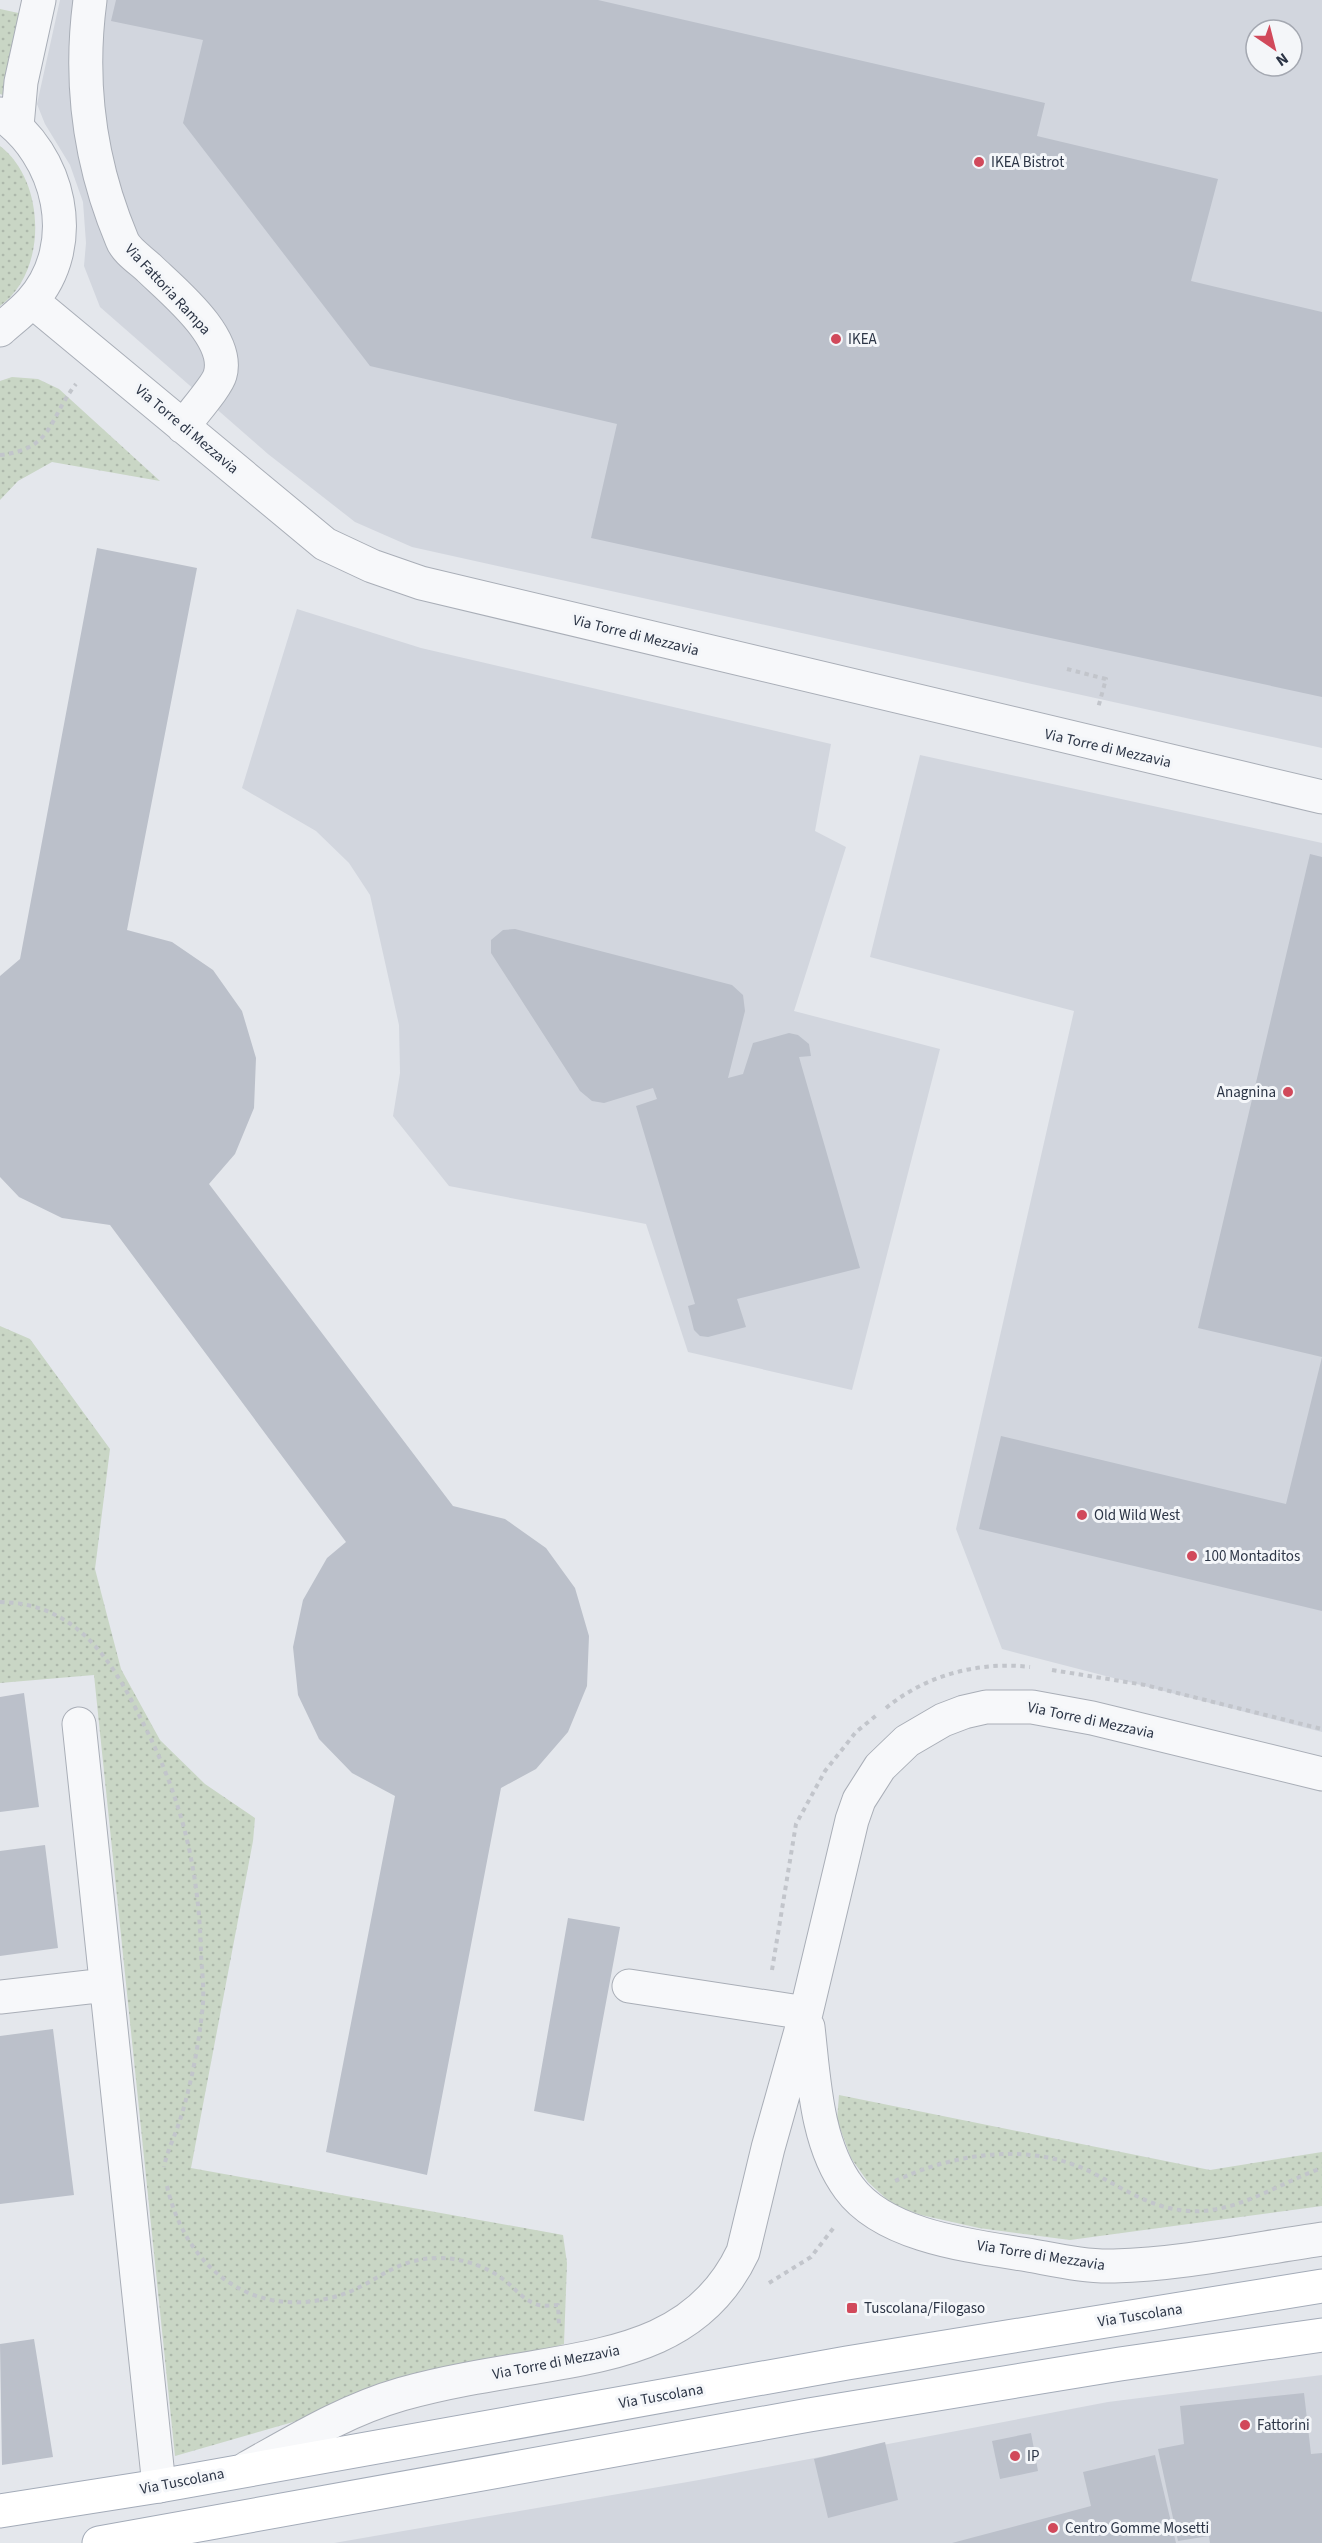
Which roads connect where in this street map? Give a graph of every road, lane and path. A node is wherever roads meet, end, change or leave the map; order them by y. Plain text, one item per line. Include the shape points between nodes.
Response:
1 (39, 0) edge
2 (90, 0) edge
3 (9, 120) edge
4 (32, 301) junction
5 (0, 330) edge
6 (99, 356) junction
7 (183, 427) junction
8 (0, 455) edge
9 (1067, 669) dead end
10 (1106, 679) dead end
11 (1322, 797) edge
12 (0, 1602) edge
13 (1036, 1668) dead end
14 (1047, 1670) dead end
15 (79, 1724) dead end
16 (1322, 1729) edge
17 (1322, 1774) edge
18 (106, 1985) junction
19 (629, 1986) dead end
20 (0, 1997) edge
21 (767, 2006) junction
22 (806, 2013) junction
23 (1322, 2239) edge
24 (1322, 2286) edge
25 (558, 2305) dead end
26 (1322, 2335) edge
27 (245, 2469) junction
28 (159, 2486) junction
29 (0, 2511) edge
30 (99, 2543) edge

1 - 3 street
2 - 7 street, Via Fattoria Rampa via 85,56 87,107 99,168 123,243 210,331 219,351 220,375
3 - 4 street via 41,155 56,191 60,230 51,268
4 - 5 street
4 - 6 street, Via Torre di Mezzavia
6 - 7 street, Via Torre di Mezzavia
6 - 8 path via 71,390 37,444 21,453
7 - 11 street, Via Torre di Mezzavia via 325,544 421,584
9 - 10 path
12 - 25 path via 38,1607 63,1618 92,1641 113,1665 158,1752 183,1819 200,1910 203,2002 195,2067 164,2166 173,2214 186,2241 221,2279 244,2292 267,2298 292,2302 335,2297 398,2265 441,2258 484,2268 536,2305
13 - 21 path via 977,1666 937,1679 897,1698 856,1732 825,1771 796,1824
14 - 16 path via 1145,1685
15 - 18 street
17 - 22 street, Via Torre di Mezzavia via 1032,1707 986,1707 943,1720 891,1755 859,1800
18 - 20 street
18 - 28 street
19 - 21 street
21 - 22 street
22 - 23 street, Via Torre di Mezzavia via 815,2085 834,2163 862,2202 904,2226 938,2238 992,2249 1111,2266
22 - 27 street, Via Torre di Mezzavia via 743,2252 720,2291 701,2310 665,2333 619,2352 463,2379 382,2400 326,2424
24 - 27 main road, Via Tuscolana via 847,2363
26 - 30 main road via 808,2415
27 - 28 main road, Via Tuscolana
28 - 29 main road, Via Tuscolana

